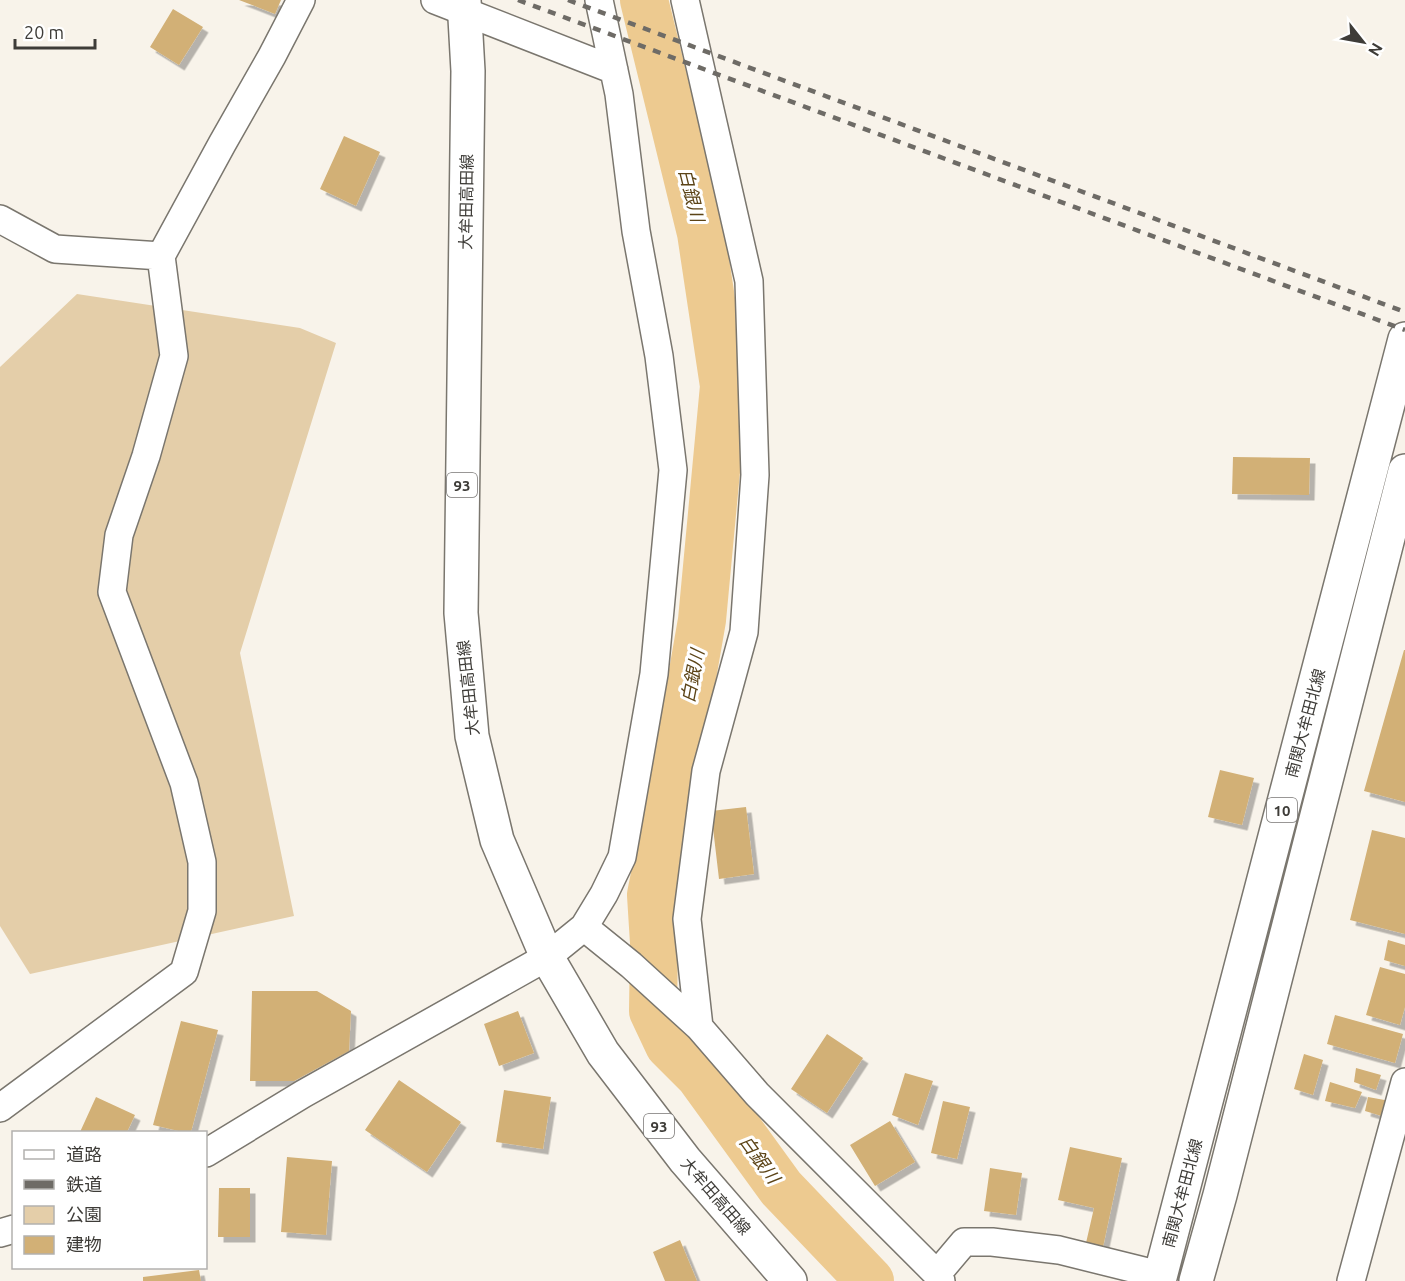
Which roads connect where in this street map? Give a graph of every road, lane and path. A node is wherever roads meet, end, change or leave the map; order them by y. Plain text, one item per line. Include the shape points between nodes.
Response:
1 (301, 0) edge
2 (599, 0) edge
3 (685, 0) edge
4 (454, 3) edge
5 (614, 69) junction
6 (0, 219) edge
7 (162, 256) junction
8 (1405, 339) edge
9 (1405, 471) edge
10 (1401, 505) edge
11 (584, 927) junction
12 (547, 957) junction
13 (694, 1021) junction
14 (1405, 1082) edge
15 (0, 1107) edge
16 (207, 1152) edge
17 (939, 1278) edge
18 (1159, 1278) edge
19 (790, 1281) edge
20 (1196, 1281) edge
21 (1351, 1281) edge

1 - 7 street
2 - 5 street
3 - 13 street via 749,281 755,476 744,632 706,771 687,919
4 - 5 street
4 - 12 main road, 大牟田高田線 / 93 via 468,71 461,613 471,736 497,840
5 - 11 street via 674,470 654,674 622,857
6 - 7 street via 55,249
7 - 15 street via 174,356 119,535 112,592 184,783 202,862 202,911 184,972
8 - 18 main road, 南関大牟田北線 / 10
9 - 10 main road, 南関大牟田北線 / 10
10 - 20 main road, 南関大牟田北線 / 10
11 - 12 street
11 - 13 street
12 - 16 street
12 - 19 main road, 大牟田高田線 / 93 via 603,1053 685,1161
13 - 17 street via 757,1094
14 - 21 street
17 - 18 street via 964,1242 992,1242 1059,1250

